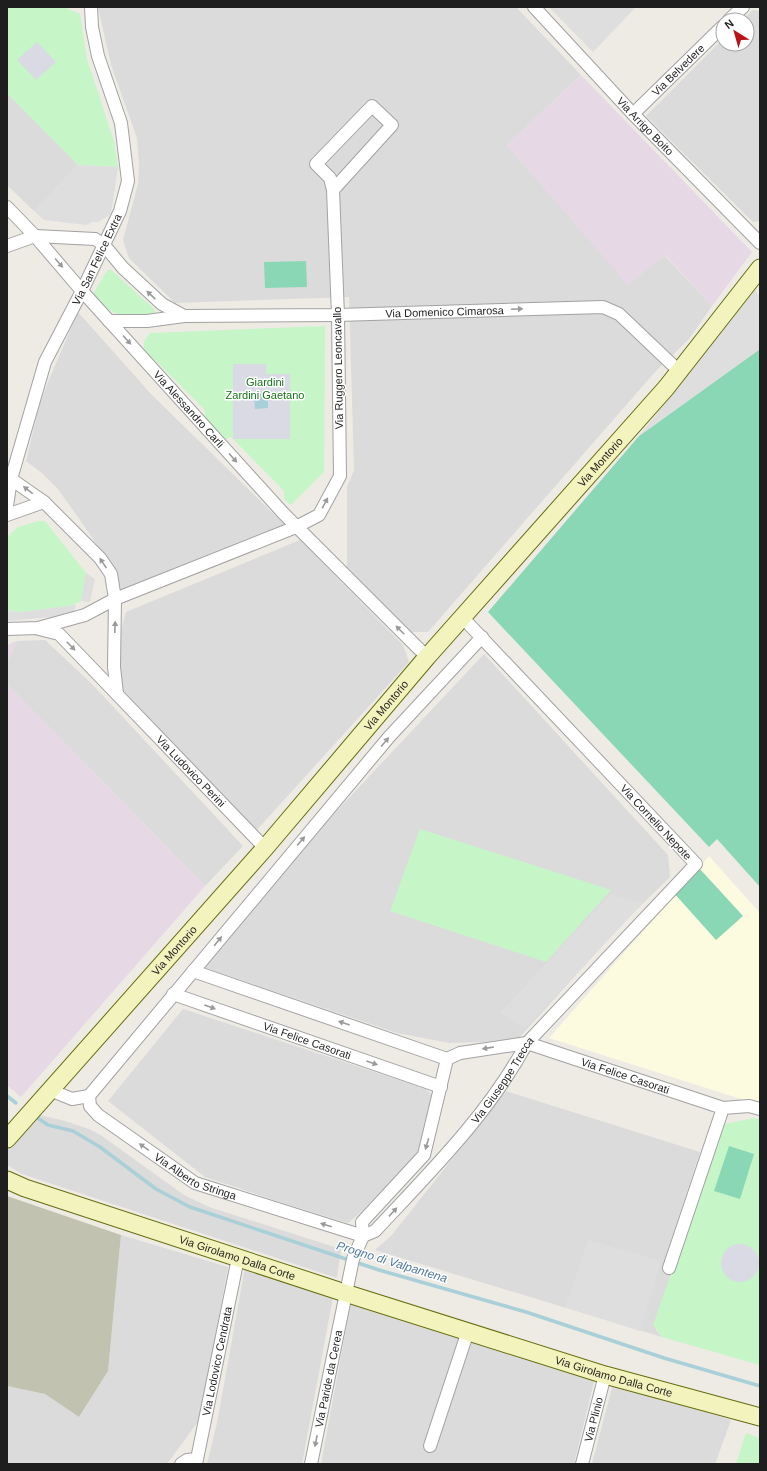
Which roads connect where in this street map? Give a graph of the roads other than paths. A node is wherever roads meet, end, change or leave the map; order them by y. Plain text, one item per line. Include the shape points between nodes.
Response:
1 (91, 7) edge
2 (534, 7) edge
3 (715, 34) edge
4 (633, 114) junction
5 (333, 190) junction
6 (7, 207) edge
7 (35, 236) junction
8 (760, 243) edge
9 (104, 245) junction
10 (7, 246) edge
11 (760, 268) edge
12 (82, 291) junction
13 (338, 314) junction
14 (184, 316) junction
15 (109, 321) junction
16 (680, 372) junction
17 (9, 480) edge
18 (44, 502) junction
19 (7, 506) edge
20 (7, 515) edge
21 (296, 527) junction
22 (115, 599) junction
23 (463, 618) junction
24 (38, 628) junction
25 (7, 629) edge
26 (482, 637) junction
27 (428, 657) junction
28 (117, 694) junction
29 (265, 848) junction
30 (193, 971) junction
31 (173, 994) junction
32 (527, 1043) junction
33 (447, 1059) junction
34 (441, 1087) junction
35 (50, 1090) junction
36 (89, 1096) junction
37 (723, 1108) junction
38 (760, 1109) edge
39 (7, 1139) edge
40 (7, 1180) edge
41 (363, 1236) junction
42 (238, 1258) junction
43 (669, 1268) dead end
44 (345, 1293) junction
45 (468, 1332) junction
46 (605, 1374) junction
47 (760, 1417) edge
48 (430, 1446) dead end
49 (196, 1461) edge
50 (181, 1464) edge
51 (311, 1464) edge
52 (582, 1464) edge

1 - 9 street, Via San Felice Extra via 98,56 121,123 128,181 121,207
2 - 4 street, Via Arrigo Boito
3 - 4 street, Via Belvedere
4 - 8 street, Via Arrigo Boito
5 - 5 street, Via Ruggero Leoncavallo via 392,125 372,106 316,164 330,178
5 - 13 street, Via Ruggero Leoncavallo
6 - 7 street, Via Alessandro Carli
7 - 9 street via 95,239
7 - 10 street
7 -> 12 street, Via Alessandro Carli
9 - 12 street, Via San Felice Extra
14 -> 9 street, Via Domenico Cimarosa via 162,304 123,268
11 - 16 street, Via Montorio
12 - 15 street, Via Alessandro Carli
12 - 17 street, Via San Felice Extra via 45,362
13 - 14 street, Via Domenico Cimarosa
13 -> 16 street, Via Domenico Cimarosa via 603,307 619,314
21 -> 13 street, Via Ruggero Leoncavallo via 319,515 340,476
14 - 15 street, Via Domenico Cimarosa via 147,322
15 -> 21 street, Via Alessandro Carli
16 - 23 street, Via Montorio
18 -> 17 street
17 - 19 street, Via San Felice Extra
18 - 20 street
22 -> 18 street via 111,574 100,558
21 - 22 street
27 -> 21 street, Via Alessandro Carli
22 - 24 street via 85,615
28 -> 22 street via 114,668
23 - 26 street, Via Cornelio Nepote
23 - 27 street, Via Montorio
24 - 25 street
24 -> 28 street, Via Ludovico Perini via 59,634
30 -> 26 street via 389,737
26 - 32 street, Via Cornelio Nepote via 696,864
27 - 29 street, Via Montorio
28 - 29 street, Via Ludovico Perini
29 - 35 street, Via Montorio
30 - 31 street
33 -> 30 street
31 -> 34 street, Via Felice Casorati
31 - 36 street
32 -> 33 street, Via Giuseppe Trecca via 460,1053
32 - 37 street, Via Felice Casorati
41 -> 32 street, Via Giuseppe Trecca via 375,1232 452,1148 508,1076
33 - 34 street
34 -> 41 street via 424,1155 362,1222
35 - 36 street via 72,1099
35 - 39 street, Via Montorio
41 -> 36 street, Via Alberto Stringa via 195,1183 98,1115 90,1106
37 - 38 street, Via Felice Casorati via 749,1106
37 - 43 street
40 - 42 street, Via Girolamo Dalla Corte
41 - 44 street via 353,1259
42 - 44 street, Via Girolamo Dalla Corte
42 - 49 street, Via Lodovico Cendrata
44 - 45 street, Via Girolamo Dalla Corte
44 -> 51 street, Via Paride da Cerea
45 - 46 street, Via Girolamo Dalla Corte
45 - 48 street
46 - 47 street, Via Girolamo Dalla Corte
46 - 52 street, Via Plinio
49 - 50 street via 187,1460

